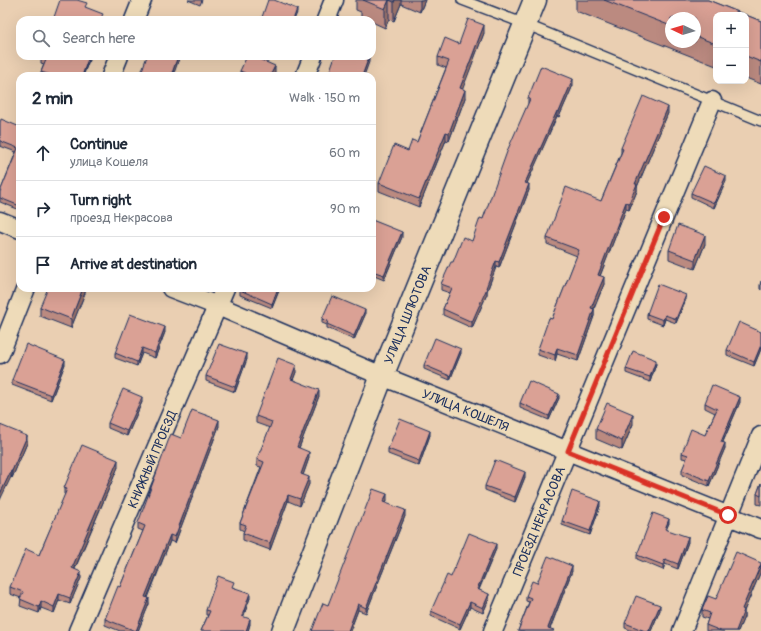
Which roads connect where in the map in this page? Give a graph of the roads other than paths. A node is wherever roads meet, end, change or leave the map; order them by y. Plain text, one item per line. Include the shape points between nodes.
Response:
1 (142, 0) edge
2 (334, 0) edge
3 (462, 0) edge
4 (535, 0) edge
5 (136, 16) edge
6 (328, 16) edge
7 (525, 24) junction
8 (117, 60) edge
9 (311, 60) edge
10 (113, 72) edge
11 (307, 72) edge
12 (712, 101) junction
13 (761, 121) edge
14 (0, 221) edge
15 (16, 227) edge
16 (24, 292) edge
17 (181, 292) edge
18 (223, 292) edge
19 (218, 306) junction
20 (0, 354) edge
21 (382, 376) junction
22 (761, 436) edge
23 (568, 451) junction
24 (728, 515) junction
25 (761, 529) edge
26 (78, 631) edge
27 (283, 631) edge
28 (493, 631) edge
29 (682, 631) edge

1 - 5 street
2 - 6 street
3 - 7 lane
4 - 7 main road, УЛИЦА ШЛЮТОВА
7 - 12 lane
7 - 21 main road, УЛИЦА ШЛЮТОВА
8 - 10 street
9 - 11 street
12 - 13 lane
12 - 23 street, ПРОЕЗД НЕКРАСОВА
14 - 15 street
16 - 20 street
17 - 19 street, УЛИЦА КОШЕЛЯ
18 - 19 street, КНИЖНЫЙ ПРОЕЗД
19 - 21 street, УЛИЦА КОШЕЛЯ
19 - 26 street, КНИЖНЫЙ ПРОЕЗД
21 - 23 street, УЛИЦА КОШЕЛЯ
21 - 27 main road, УЛИЦА ШЛЮТОВА
22 - 24 street
23 - 24 street, УЛИЦА КОШЕЛЯ
23 - 28 street, ПРОЕЗД НЕКРАСОВА
24 - 25 street, УЛИЦА КОШЕЛЯ
24 - 29 street

